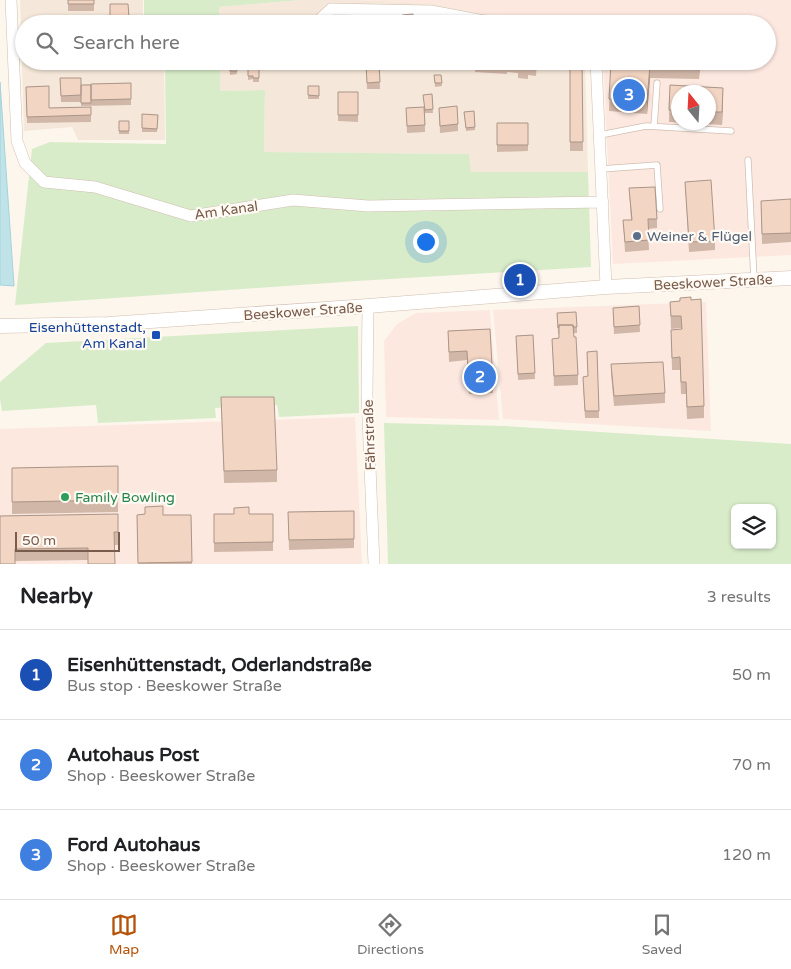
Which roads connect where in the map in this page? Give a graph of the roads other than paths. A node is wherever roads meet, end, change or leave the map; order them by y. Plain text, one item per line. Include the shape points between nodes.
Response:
1 (11, 0) edge
2 (325, 15) edge
3 (452, 15) edge
4 (596, 70) edge
5 (657, 83) dead end
6 (654, 126) junction
7 (730, 131) dead end
8 (600, 135) junction
9 (748, 160) dead end
10 (601, 169) junction
11 (603, 202) junction
12 (660, 209) dead end
13 (791, 278) edge
14 (754, 280) junction
15 (606, 287) junction
16 (368, 306) junction
17 (4, 326) edge
18 (374, 564) edge

1 - 11 street, Am Kanal via 17,141 25,163 44,182 96,187 191,216 293,200 368,206
2 - 3 street via 331,9 431,11
4 - 8 street
5 - 6 lane
6 - 7 lane
6 - 8 lane
8 - 10 street
9 - 14 lane
10 - 11 street
10 - 12 lane via 657,165
11 - 15 street
13 - 14 street, Beeskower Straße
14 - 15 street, Beeskower Straße
15 - 16 street, Beeskower Straße
16 - 17 street, Beeskower Straße via 108,324
16 - 18 street, Fährstraße via 367,394

